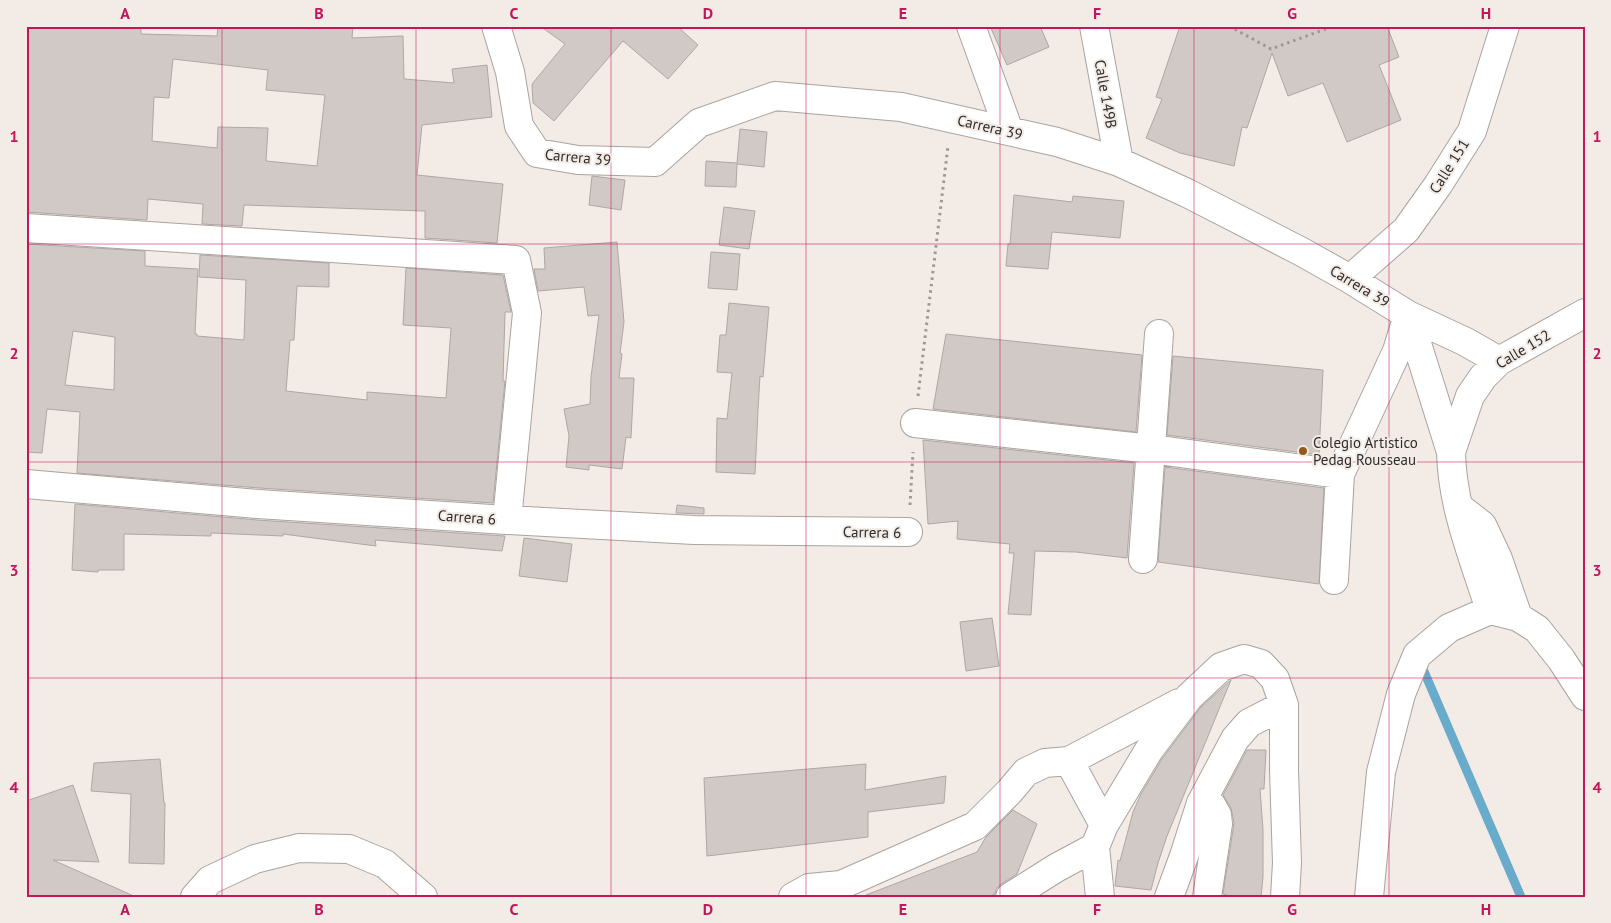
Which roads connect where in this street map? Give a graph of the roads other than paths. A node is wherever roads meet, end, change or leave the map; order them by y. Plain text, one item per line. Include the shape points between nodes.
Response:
1 (496, 26) edge
2 (971, 26) edge
3 (1094, 26) edge
4 (1505, 26) edge
5 (1009, 131) junction
6 (1118, 162) junction
7 (26, 228) edge
8 (1350, 279) junction
9 (1585, 313) edge
10 (1408, 315) junction
11 (1158, 334) dead end
12 (1499, 361) junction
13 (915, 423) road end
14 (1151, 449) junction
15 (1451, 452) junction
16 (1340, 474) junction
17 (26, 484) edge
18 (1457, 505) junction
19 (507, 520) junction
20 (908, 532) road end
21 (1143, 559) dead end
22 (1334, 580) dead end
23 (1490, 610) junction
24 (1518, 617) junction
25 (1585, 696) edge
26 (1188, 697) junction
27 (1284, 705) junction
28 (1069, 761) junction
29 (1201, 803) junction
30 (1100, 836) junction
31 (195, 897) edge
32 (423, 897) edge
33 (793, 897) edge
34 (1010, 897) edge
35 (1100, 897) edge
36 (1169, 897) edge
37 (1207, 897) edge
38 (1285, 897) edge
39 (1369, 897) edge

1 - 5 street, Carrera 39 via 510,72 519,126 537,153 578,160 655,162 700,122 775,96 901,107
2 - 5 street
3 - 6 street, Calle 149B
4 - 8 street, Calle 151 via 1472,131 1406,230
5 - 6 street, Carrera 39 via 1057,142
6 - 8 street, Carrera 39 via 1187,193
7 - 19 street via 516,260 526,313
8 - 10 street, Carrera 39
9 - 12 street, Calle 152
10 - 12 street, Carrera 39
10 - 15 street
10 - 16 street via 1397,351
11 - 14 street
12 - 15 street, Calle 152 via 1470,396
13 - 14 street
14 - 16 street
14 - 21 street
15 - 18 street
16 - 22 street
17 - 19 street, Carrera 6 via 258,504
18 - 23 street
18 - 24 street via 1482,526
19 - 20 street, Carrera 6 via 694,530
23 - 24 street
23 - 39 street via 1449,628 1417,655 1401,694 1380,772
24 - 25 street via 1537,629
26 - 27 street via 1221,667 1244,659 1261,664 1275,679
26 - 28 street
26 - 30 street via 1149,750
27 - 29 street via 1249,723 1235,739
27 - 38 street
28 - 30 street
28 - 33 street via 1046,763 1026,772 975,826 841,885 809,888
29 - 36 street
29 - 37 street via 1212,806 1218,824
30 - 34 street
30 - 35 street
31 - 32 street via 210,880 255,859 299,848 349,848 385,864

